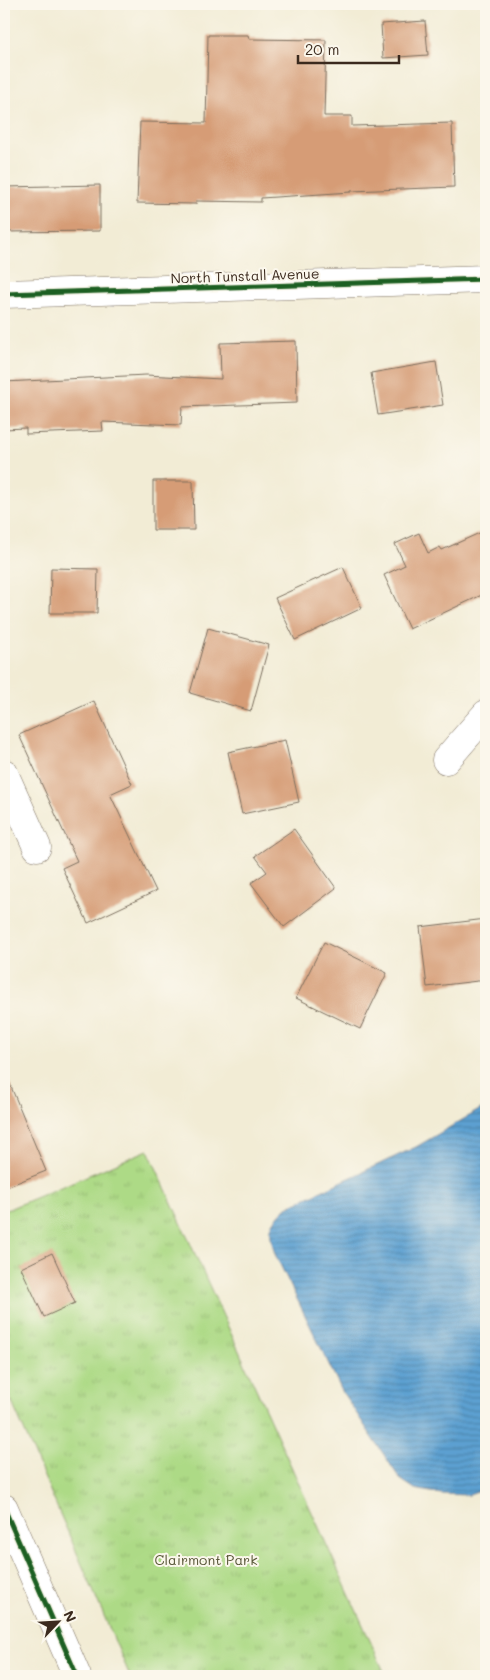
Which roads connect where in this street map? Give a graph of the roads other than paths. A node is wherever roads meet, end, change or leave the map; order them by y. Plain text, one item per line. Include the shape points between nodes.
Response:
1 (486, 280) edge
2 (4, 294) edge
3 (486, 714) edge
4 (446, 760) dead end
5 (4, 773) edge
6 (37, 847) dead end
7 (4, 1508) edge
8 (77, 1676) edge

1 - 2 street, North Tunstall Avenue
3 - 4 street
5 - 6 street
7 - 8 street

